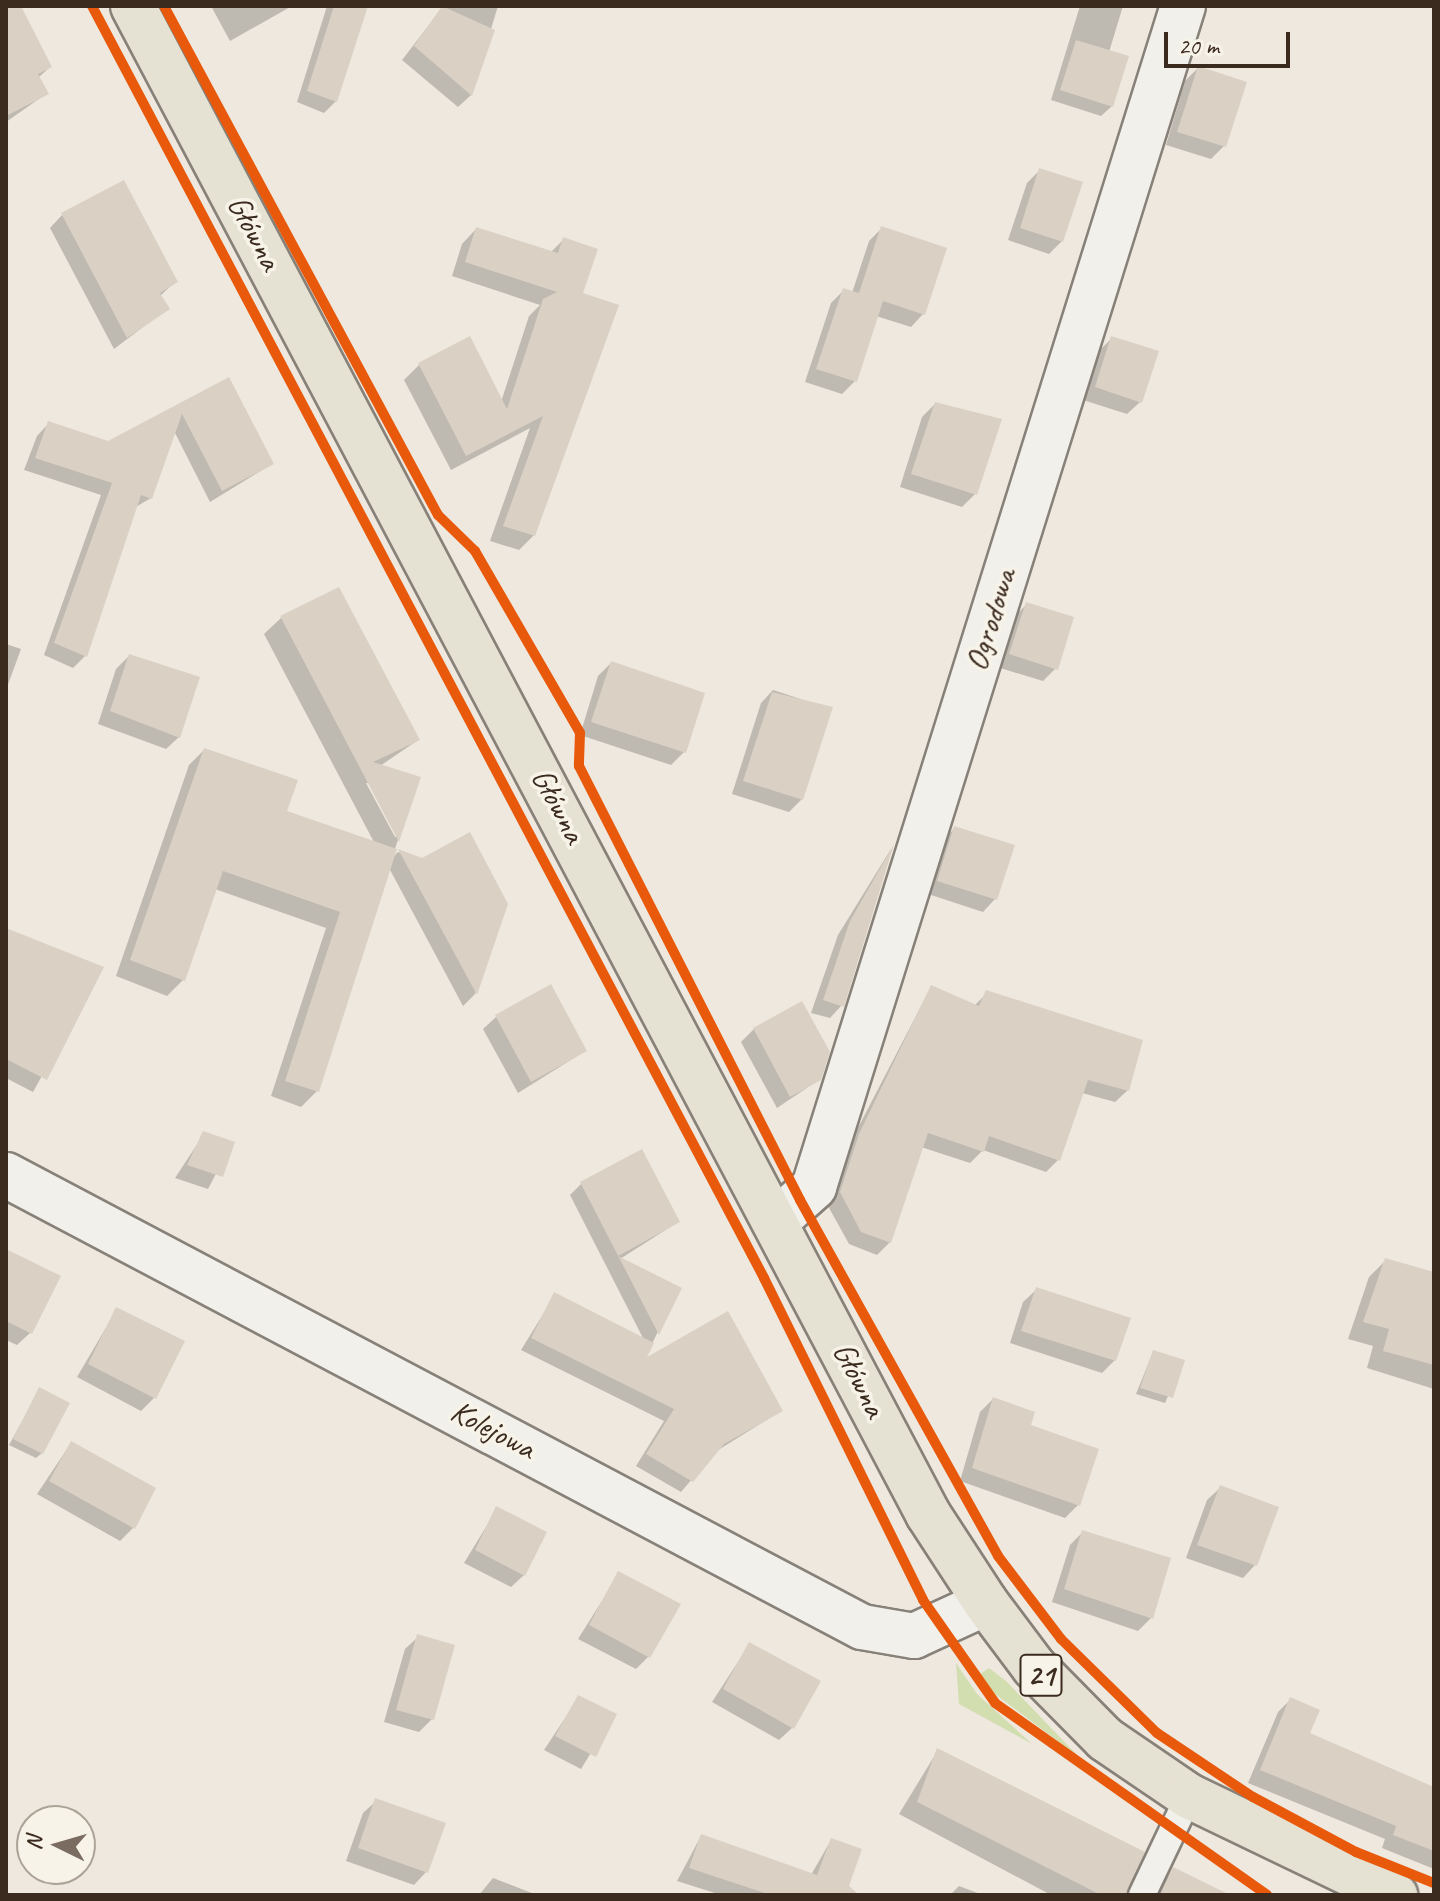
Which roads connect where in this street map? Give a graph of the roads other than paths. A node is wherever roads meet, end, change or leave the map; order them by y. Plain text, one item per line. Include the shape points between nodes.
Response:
1 (133, 6) edge
2 (1183, 6) edge
3 (6, 1175) edge
4 (777, 1220) junction
5 (986, 1603) junction
6 (1189, 1796) junction
7 (1142, 1895) edge
8 (1395, 1895) edge

1 - 4 main road, Główna / 21
2 - 4 street, Ogrodowa via 814,1187
3 - 5 street, Kolejowa via 862,1627 914,1636
4 - 5 main road, Główna / 21 via 928,1514
5 - 6 main road, 21 via 1034,1667 1105,1739
6 - 7 lane
6 - 8 main road, 21

